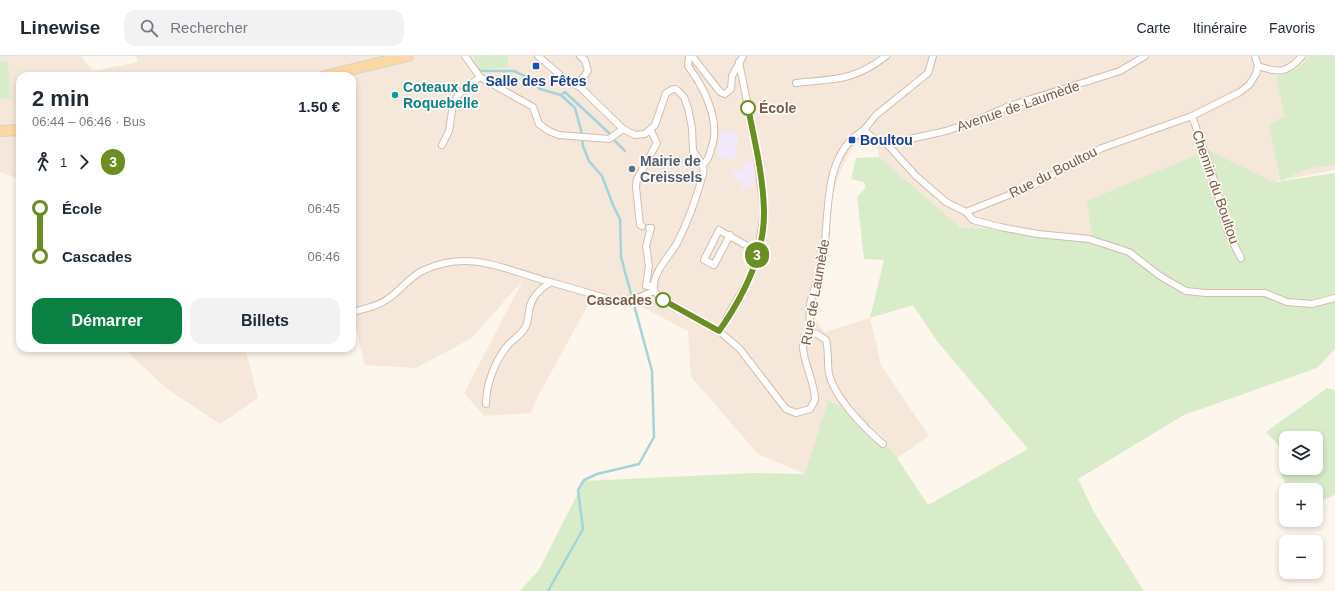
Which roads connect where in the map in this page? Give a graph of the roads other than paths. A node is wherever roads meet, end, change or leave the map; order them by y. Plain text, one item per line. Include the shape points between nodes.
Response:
1 (408, 56) edge
2 (465, 56) edge
3 (538, 56) edge
4 (580, 56) edge
5 (689, 56) edge
6 (692, 56) edge
7 (743, 56) edge
8 (886, 56) edge
9 (933, 56) edge
10 (1145, 56) edge
11 (1255, 56) edge
12 (1302, 56) edge
13 (739, 62) junction
14 (1258, 66) junction
15 (341, 72) edge
16 (480, 77) junction
17 (796, 83) dead end
18 (577, 85) junction
19 (1192, 116) junction
20 (623, 129) junction
21 (0, 130) edge
22 (16, 130) edge
23 (864, 130) junction
24 (651, 131) junction
25 (442, 144) dead end
26 (887, 144) junction
27 (703, 165) junction
28 (966, 212) junction
29 (730, 235) junction
30 (758, 252) junction
31 (1241, 258) dead end
32 (551, 282) junction
33 (654, 289) junction
34 (1335, 298) edge
35 (356, 311) edge
36 (720, 330) junction
37 (810, 332) junction
38 (486, 404) dead end
39 (882, 444) dead end

1 - 15 main road
2 - 16 street
3 - 18 street via 566,80
4 - 18 street via 585,60 588,71
5 - 27 street via 688,66 709,102 713,121 713,141
6 - 13 street via 720,92 725,94 730,89 732,76
7 - 13 street
8 - 17 street via 867,70 848,77
9 - 23 street via 928,73 876,115
10 - 26 street, Avenue de Laumède via 1120,71 1009,106 973,122 946,131
11 - 14 street
12 - 14 street via 1285,69 1276,72
13 - 30 street via 763,194 764,212
14 - 19 street, Rue du Boultou via 1249,85 1240,92
16 - 20 street via 533,107 539,124 559,135 609,139
16 - 25 street via 459,94 453,104 449,131
18 - 20 street
19 - 28 street, Rue du Boultou via 1102,148 1034,185
19 - 31 street, Chemin du Boultou via 1212,173 1228,232
20 - 24 street via 635,135
21 - 22 main road
23 - 26 street via 874,139
23 - 37 street, Rue de Laumède via 842,153 829,189 824,252 811,297
24 - 27 street via 659,117 666,93 673,89 681,92 691,120 693,152
24 - 33 street via 657,143 637,179 636,187 640,225 651,228 646,251 649,266 646,286
26 - 28 street via 916,176 946,202
27 - 33 street via 703,175 684,226 657,274
28 - 34 street via 973,220 1000,227 1089,239 1129,252 1160,276 1186,291 1266,293 1287,302 1312,304
29 - 29 street via 720,230 704,260 714,265
29 - 30 street
30 - 36 street via 750,277
32 - 33 street via 614,301 632,299
32 - 35 street via 494,264 478,261 446,262 416,274 388,299
32 - 38 street via 534,296 526,327 508,345 499,360 486,392
33 - 36 street via 657,296
36 - 37 street, Rue de Laumède via 739,348 786,409 796,413 810,409 815,400 803,349
37 - 39 street via 826,340 829,374 836,388 858,420

